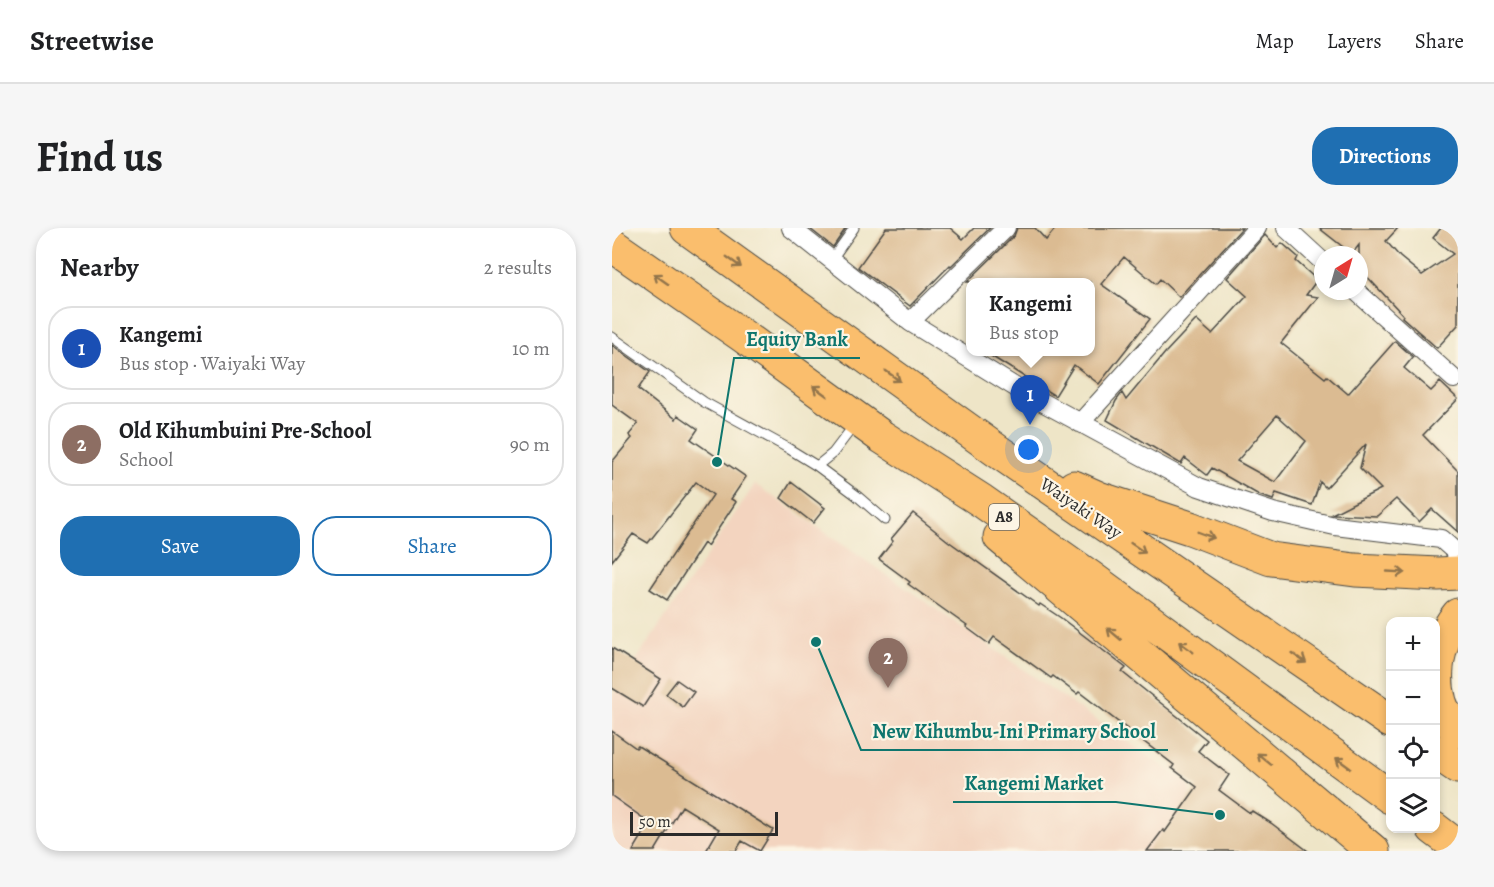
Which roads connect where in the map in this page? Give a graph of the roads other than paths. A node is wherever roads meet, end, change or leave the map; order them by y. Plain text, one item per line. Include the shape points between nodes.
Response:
1 (687, 228) edge
2 (791, 228) edge
3 (854, 228) edge
4 (1006, 228) edge
5 (1257, 228) edge
6 (1286, 228) edge
7 (624, 241) edge
8 (1314, 254) edge
9 (832, 259) junction
10 (1366, 300) edge
11 (910, 322) junction
12 (612, 338) edge
13 (1454, 379) dead end
14 (1080, 423) junction
15 (871, 428) junction
16 (996, 450) junction
17 (817, 466) junction
18 (885, 520) dead end
19 (1458, 554) edge
20 (1458, 573) edge
21 (1458, 615) edge
22 (1386, 718) edge
23 (1446, 753) edge
24 (1385, 787) edge
25 (1440, 833) edge
26 (1458, 847) edge
27 (1373, 851) edge

1 -> 16 highway, Waiyaki Way
2 - 9 street
3 - 9 lane
4 - 11 street
5 - 14 street
6 - 8 street
15 -> 7 highway, A8
9 - 11 street
10 - 13 street
11 - 14 street
12 - 17 lane via 704,402
14 - 19 street via 1209,490 1273,512 1335,526 1441,538
15 - 17 lane
24 -> 15 highway, A8 via 982,501
27 -> 15 highway, A8
16 -> 20 highway via 1101,499 1270,559 1355,570
16 -> 22 highway, Waiyaki Way
17 - 18 lane
21 - 23 highway via 1438,657 1441,705 1449,722
25 - 26 highway

